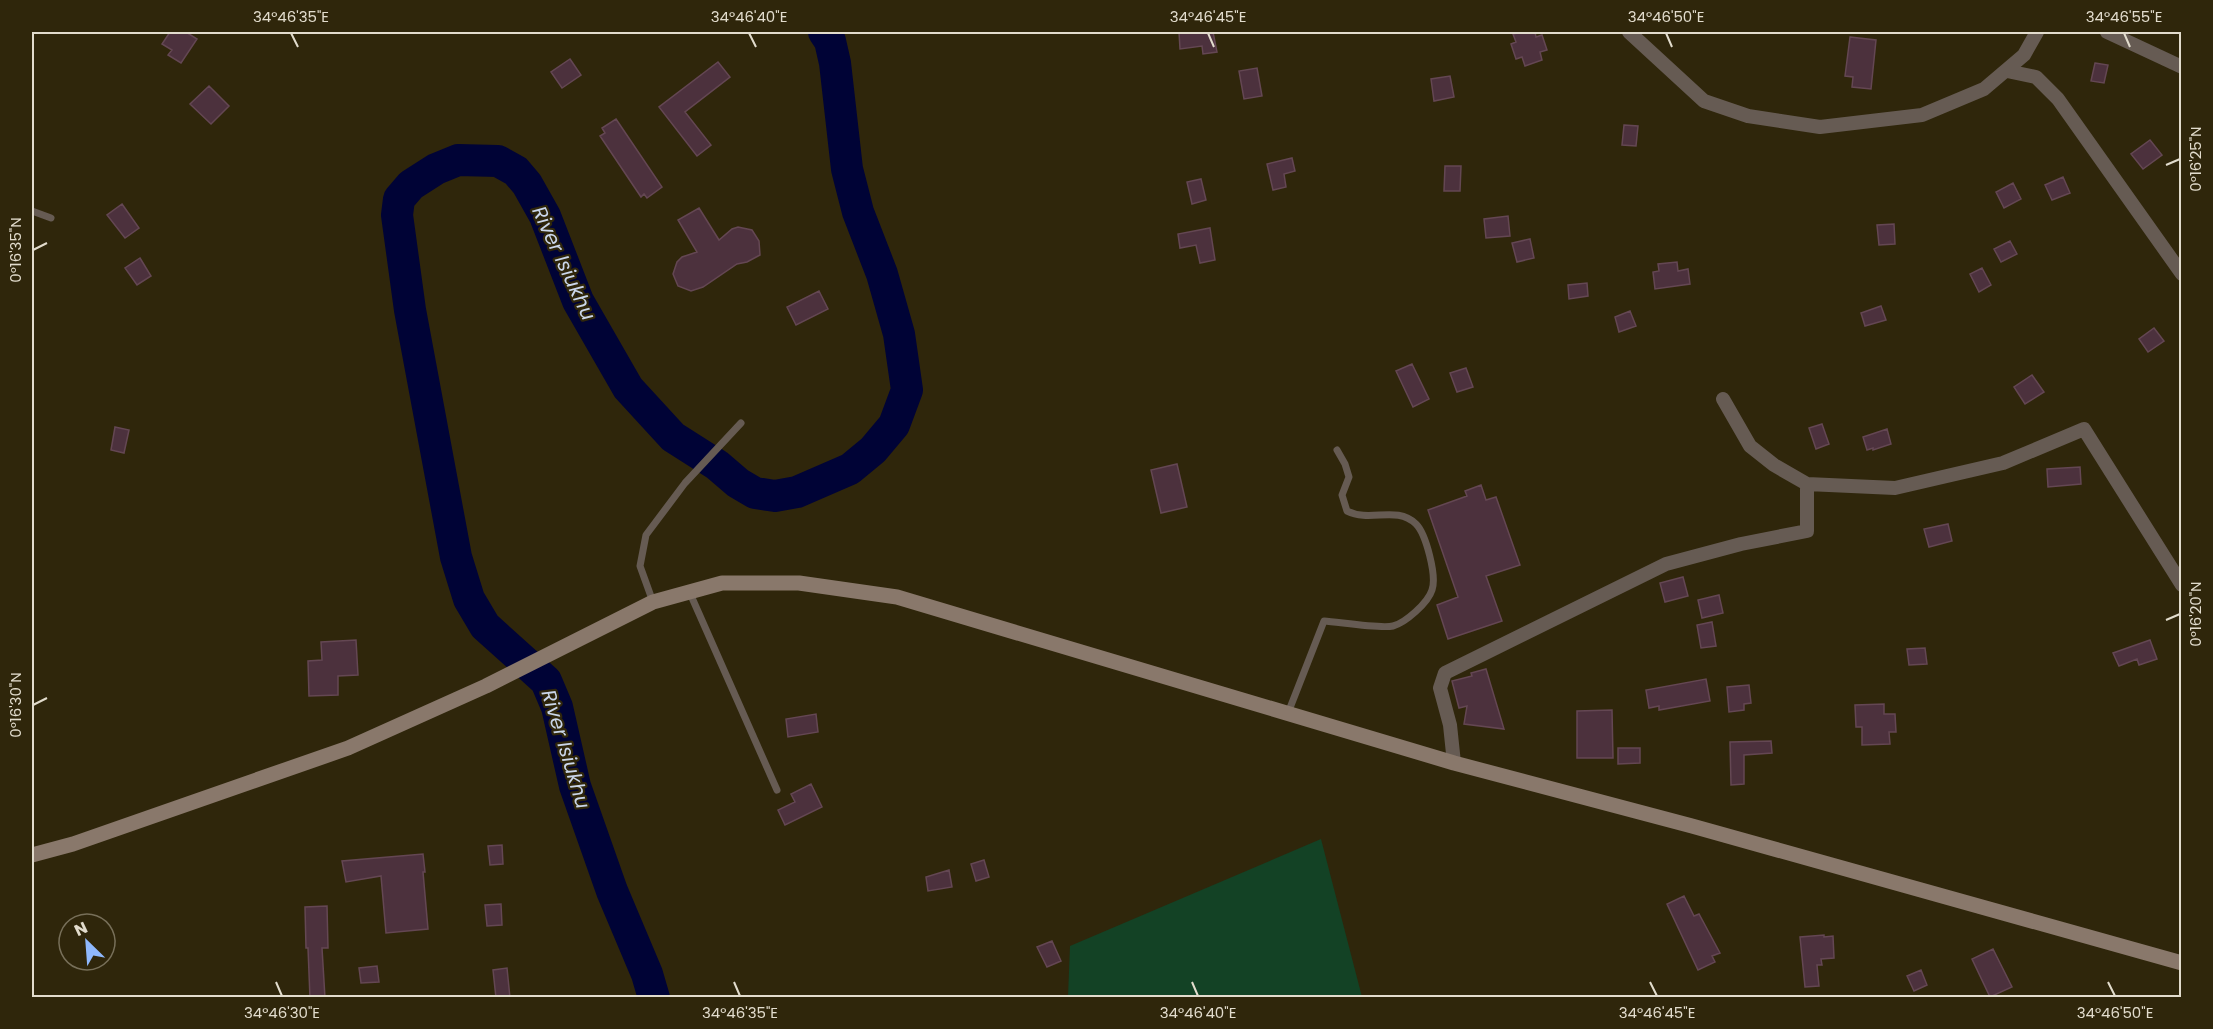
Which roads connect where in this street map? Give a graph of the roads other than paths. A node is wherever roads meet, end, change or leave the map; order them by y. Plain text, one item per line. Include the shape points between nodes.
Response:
1 (1629, 32) edge
2 (2037, 32) edge
3 (2107, 32) edge
4 (2181, 67) edge
5 (2007, 71) junction
6 (32, 211) edge
7 (51, 218) dead end
8 (2181, 274) edge
9 (1723, 399) dead end
10 (741, 423) dead end
11 (1336, 450) dead end
12 (1807, 484) junction
13 (2181, 585) edge
14 (689, 591) junction
15 (653, 602) junction
16 (1288, 713) junction
17 (1454, 764) junction
18 (777, 790) dead end
19 (32, 855) edge
20 (2181, 963) edge

1 - 5 street via 1704,101 1748,117 1820,127 1922,115 1984,89
2 - 5 street via 2024,55
3 - 4 street
5 - 8 street via 2036,77 2058,99
6 - 7 lane
9 - 12 street via 1750,446
10 - 15 lane via 685,483 646,535 640,566
11 - 16 lane via 1348,477 1342,495 1347,511 1357,516 1401,514 1417,525 1432,568 1432,590 1404,622 1391,627 1324,621
12 - 13 street via 1895,488 2002,463 2084,429
12 - 17 street via 1807,531 1666,564 1445,673 1440,688 1450,725
14 - 15 main road
14 - 16 main road via 722,583 799,583 897,597
14 - 18 lane
15 - 19 main road via 486,686 348,748
16 - 17 main road
17 - 20 main road

